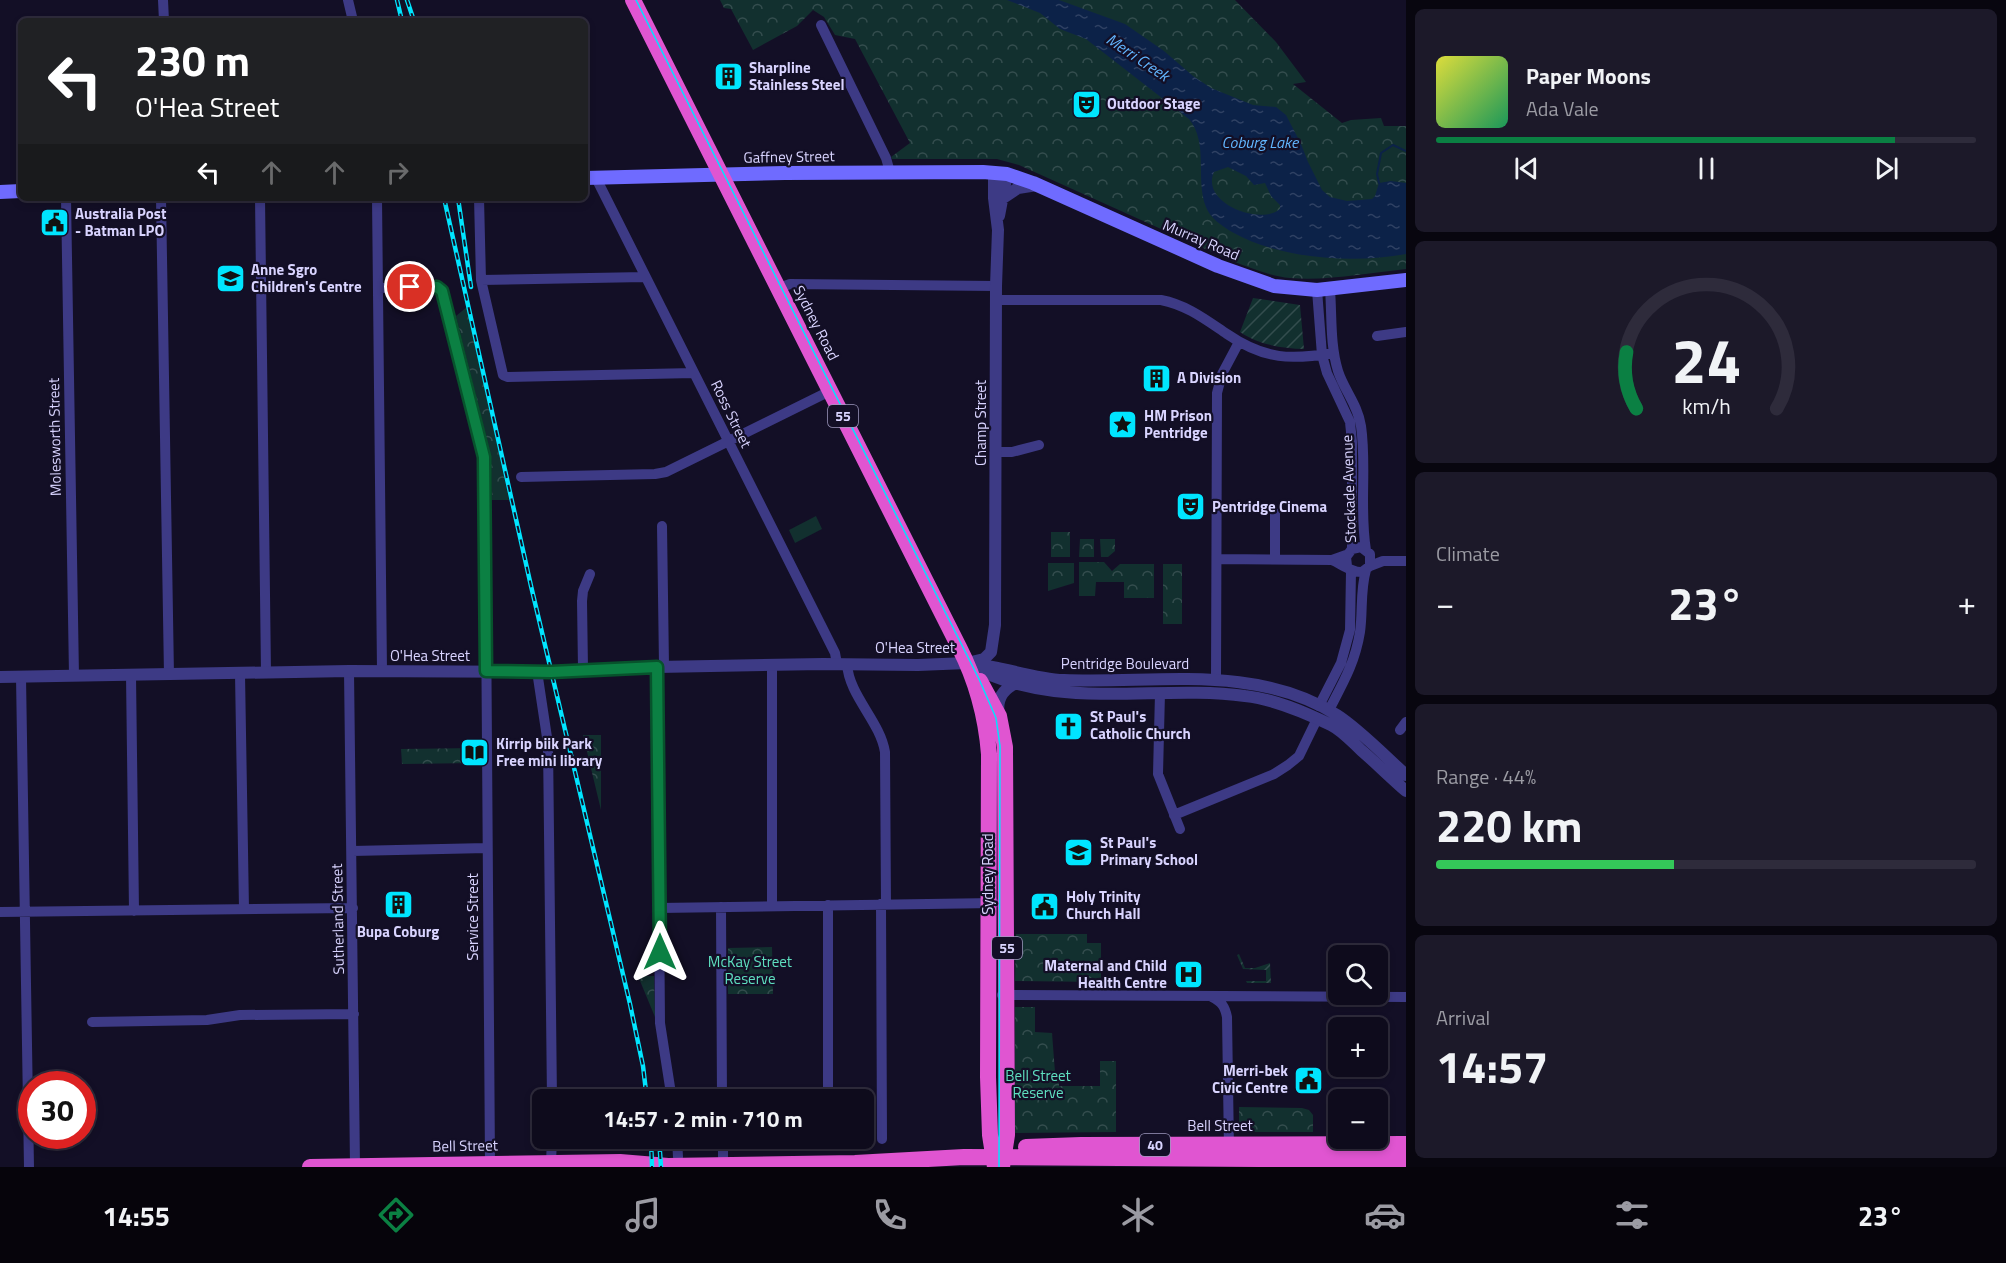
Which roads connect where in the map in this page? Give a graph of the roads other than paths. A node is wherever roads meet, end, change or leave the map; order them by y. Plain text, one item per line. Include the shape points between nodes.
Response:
1 (163, 0) edge
2 (348, 0) edge
3 (633, 0) edge
4 (164, 18) edge
5 (351, 18) edge
6 (821, 25) dead end
7 (890, 172) junction
8 (1000, 173) junction
9 (721, 175) junction
10 (590, 178) edge
11 (1037, 184) junction
12 (18, 191) edge
13 (0, 192) edge
14 (1003, 198) junction
15 (66, 201) edge
16 (161, 201) edge
17 (260, 201) edge
18 (377, 201) edge
19 (479, 201) edge
20 (998, 220) junction
21 (645, 277) junction
22 (481, 280) junction
23 (1406, 280) edge
24 (996, 286) junction
25 (378, 288) junction
26 (778, 288) junction
27 (1323, 289) junction
28 (996, 300) junction
29 (1406, 333) edge
30 (1377, 336) dead end
31 (1239, 342) junction
32 (1334, 353) junction
33 (1322, 355) junction
34 (694, 373) junction
35 (830, 391) junction
36 (727, 442) junction
37 (1039, 445) dead end
38 (996, 452) junction
39 (521, 477) dead end
40 (1275, 513) dead end
41 (662, 526) dead end
42 (1368, 552) junction
43 (1217, 559) junction
44 (1275, 559) junction
45 (1349, 560) junction
46 (1383, 561) junction
47 (1406, 561) edge
48 (1368, 568) junction
49 (590, 574) dead end
50 (996, 626) junction
51 (967, 663) junction
52 (842, 664) junction
53 (772, 665) junction
54 (661, 667) junction
55 (1005, 668) junction
56 (583, 669) junction
57 (349, 671) junction
58 (382, 671) junction
59 (486, 671) junction
60 (537, 671) junction
61 (266, 673) junction
62 (240, 674) junction
63 (131, 675) junction
64 (169, 675) junction
65 (21, 676) junction
66 (74, 676) junction
67 (0, 677) edge
68 (1017, 683) junction
69 (1216, 686) junction
70 (1160, 693) junction
71 (1322, 712) junction
72 (999, 716) junction
73 (1406, 775) edge
74 (1406, 791) edge
75 (1174, 815) junction
76 (1180, 829) dead end
77 (487, 848) junction
78 (352, 851) junction
79 (1007, 902) junction
80 (989, 903) junction
81 (884, 904) junction
82 (828, 905) junction
83 (772, 906) junction
84 (721, 907) junction
85 (353, 908) junction
86 (659, 908) junction
87 (244, 909) junction
88 (134, 910) junction
89 (0, 912) edge
90 (25, 912) junction
91 (990, 994) junction
92 (1007, 994) junction
93 (1212, 997) junction
94 (1246, 997) junction
95 (1406, 997) edge
96 (354, 1014) junction
97 (1227, 1017) junction
98 (92, 1022) dead end
99 (552, 1089) edge
100 (670, 1089) edge
101 (722, 1089) edge
102 (828, 1089) edge
103 (882, 1139) dead end
104 (1406, 1144) edge
105 (551, 1149) edge
106 (678, 1149) edge
107 (723, 1149) edge
108 (1229, 1152) junction
109 (723, 1156) junction
110 (678, 1157) junction
111 (1058, 1157) edge
112 (999, 1158) edge
113 (620, 1162) junction
114 (855, 1162) edge
115 (1395, 1162) edge
116 (490, 1164) junction
117 (550, 1165) edge
118 (355, 1166) edge
119 (434, 1166) edge
120 (29, 1167) edge
121 (310, 1167) edge
122 (326, 1167) edge

1 - 4 street
2 - 5 street
3 - 9 highway, Sydney Road / 55
6 - 7 street
7 - 8 main road, Gaffney Street
7 - 9 main road, Gaffney Street
8 - 11 main road, Murray Road
8 - 14 street, Champ Street
8 - 20 street, Champ Street via 994,198
9 - 10 main road, Gaffney Street
9 - 26 highway, Sydney Road / 55
10 - 21 street, Ross Street
11 - 14 street
11 - 27 main road, Murray Road via 1218,266 1274,286
12 - 13 main road
14 - 20 street, Champ Street
15 - 66 street, Molesworth Street
16 - 64 street
17 - 61 street
18 - 25 street
19 - 22 street
20 - 24 street, Champ Street
21 - 22 street
21 - 34 street, Ross Street
22 - 34 street via 503,375
23 - 27 main road, Murray Road
24 - 26 street via 790,284
24 - 28 street, Champ Street
25 - 58 street
25 - 59 street, Service Street via 437,287 444,295 484,457
26 - 35 highway, Sydney Road / 55
27 - 32 street, Stockade Avenue
27 - 33 street, Stockade Avenue
28 - 31 street via 1171,302 1191,310
28 - 38 street, Champ Street
29 - 30 street
31 - 33 street via 1270,355
31 - 43 street via 1217,393
32 - 33 street
32 - 42 street, Stockade Avenue via 1361,422 1363,532
33 - 45 street, Stockade Avenue via 1350,422
34 - 36 street, Ross Street
35 - 36 street
35 - 51 highway, Sydney Road / 55
36 - 39 street via 661,473
36 - 52 street, Ross Street
37 - 38 street
38 - 50 street, Champ Street
40 - 44 street
41 - 54 street
42 - 45 street via 1361,547
42 - 46 street
42 - 48 street, Stockade Avenue
43 - 44 street
43 - 69 street
44 - 45 street
45 - 48 street via 1358,573
45 - 71 street, Stockade Avenue via 1350,630
46 - 47 street
46 - 48 street
48 - 71 street, Stockade Avenue via 1362,586 1360,630 1352,666
49 - 56 street via 582,601
50 - 51 street, Champ Street via 989,655
50 - 55 street, Champ Street via 999,659
51 - 52 street, O'Hea Street
51 - 55 street, Pentridge Boulevard
51 - 68 street, Pentridge Boulevard via 988,675
51 - 72 highway, Sydney Road / 55
51 - 80 highway, Sydney Road / 55 via 988,738
52 - 53 street, O'Hea Street
52 - 81 street, Ross Street via 885,752
53 - 54 street, O'Hea Street
53 - 83 street
54 - 56 street, O'Hea Street
54 - 86 street
55 - 69 street, Pentridge Boulevard via 1063,680
56 - 60 street, O'Hea Street
57 - 58 street, O'Hea Street
57 - 61 street, O'Hea Street
57 - 78 street, Sutherland Street
58 - 59 street, O'Hea Street
59 - 60 street, O'Hea Street
59 - 77 street, Service Street
60 - 99 street via 548,744
61 - 62 street, O'Hea Street
62 - 64 street, O'Hea Street
62 - 87 street
63 - 64 street, O'Hea Street
63 - 66 street, O'Hea Street
63 - 88 street
65 - 66 street, O'Hea Street
65 - 67 street, O'Hea Street
65 - 90 street
68 - 70 street, Pentridge Boulevard via 1070,693
68 - 72 street via 1001,695
69 - 70 street, Pentridge Boulevard
69 - 71 street, Pentridge Boulevard
70 - 75 street via 1158,774
71 - 73 street, Pentridge Boulevard via 1339,717
71 - 74 street, Pentridge Boulevard
71 - 75 street, Stockade Avenue via 1299,756 1288,765
72 - 79 highway, Sydney Road / 55 via 1005,747
75 - 76 street
77 - 78 street
77 - 116 street, Service Street
78 - 85 street, Sutherland Street
79 - 80 street
79 - 92 highway, Sydney Road / 55
80 - 81 street
80 - 91 highway, Sydney Road / 55
81 - 82 street
81 - 103 street, Ross Street
82 - 83 street
82 - 102 street
83 - 84 street
84 - 86 street
84 - 101 street
85 - 87 street
85 - 96 street, Sutherland Street
86 - 100 street via 660,1023
87 - 88 street
88 - 90 street
89 - 90 street
90 - 120 street
91 - 92 street
91 - 112 highway, Sydney Road / 55 via 988,1077
92 - 93 street
92 - 112 highway, Sydney Road / 55
93 - 94 street
93 - 97 street via 1225,1007
94 - 95 street
94 - 97 street via 1232,1005
96 - 98 street
96 - 118 street, Sutherland Street
97 - 108 street
104 - 108 highway, Bell Street / 40
105 - 117 street
106 - 110 street
107 - 109 street
108 - 111 highway, Bell Street / 40 via 1153,1151
108 - 115 highway, Bell Street / 40
109 - 110 highway, Bell Street / 40
109 - 114 highway, Bell Street / 40
110 - 113 highway, Bell Street / 40
111 - 112 highway, Bell Street / 40
112 - 114 highway, Bell Street / 40
113 - 114 highway, Bell Street / 40 via 669,1166
113 - 117 highway, Bell Street / 40
116 - 117 highway, Bell Street / 40
116 - 119 highway, Bell Street / 40
118 - 119 highway, Bell Street / 40
118 - 122 highway, Bell Street / 40
121 - 122 highway, Bell Street / 40

